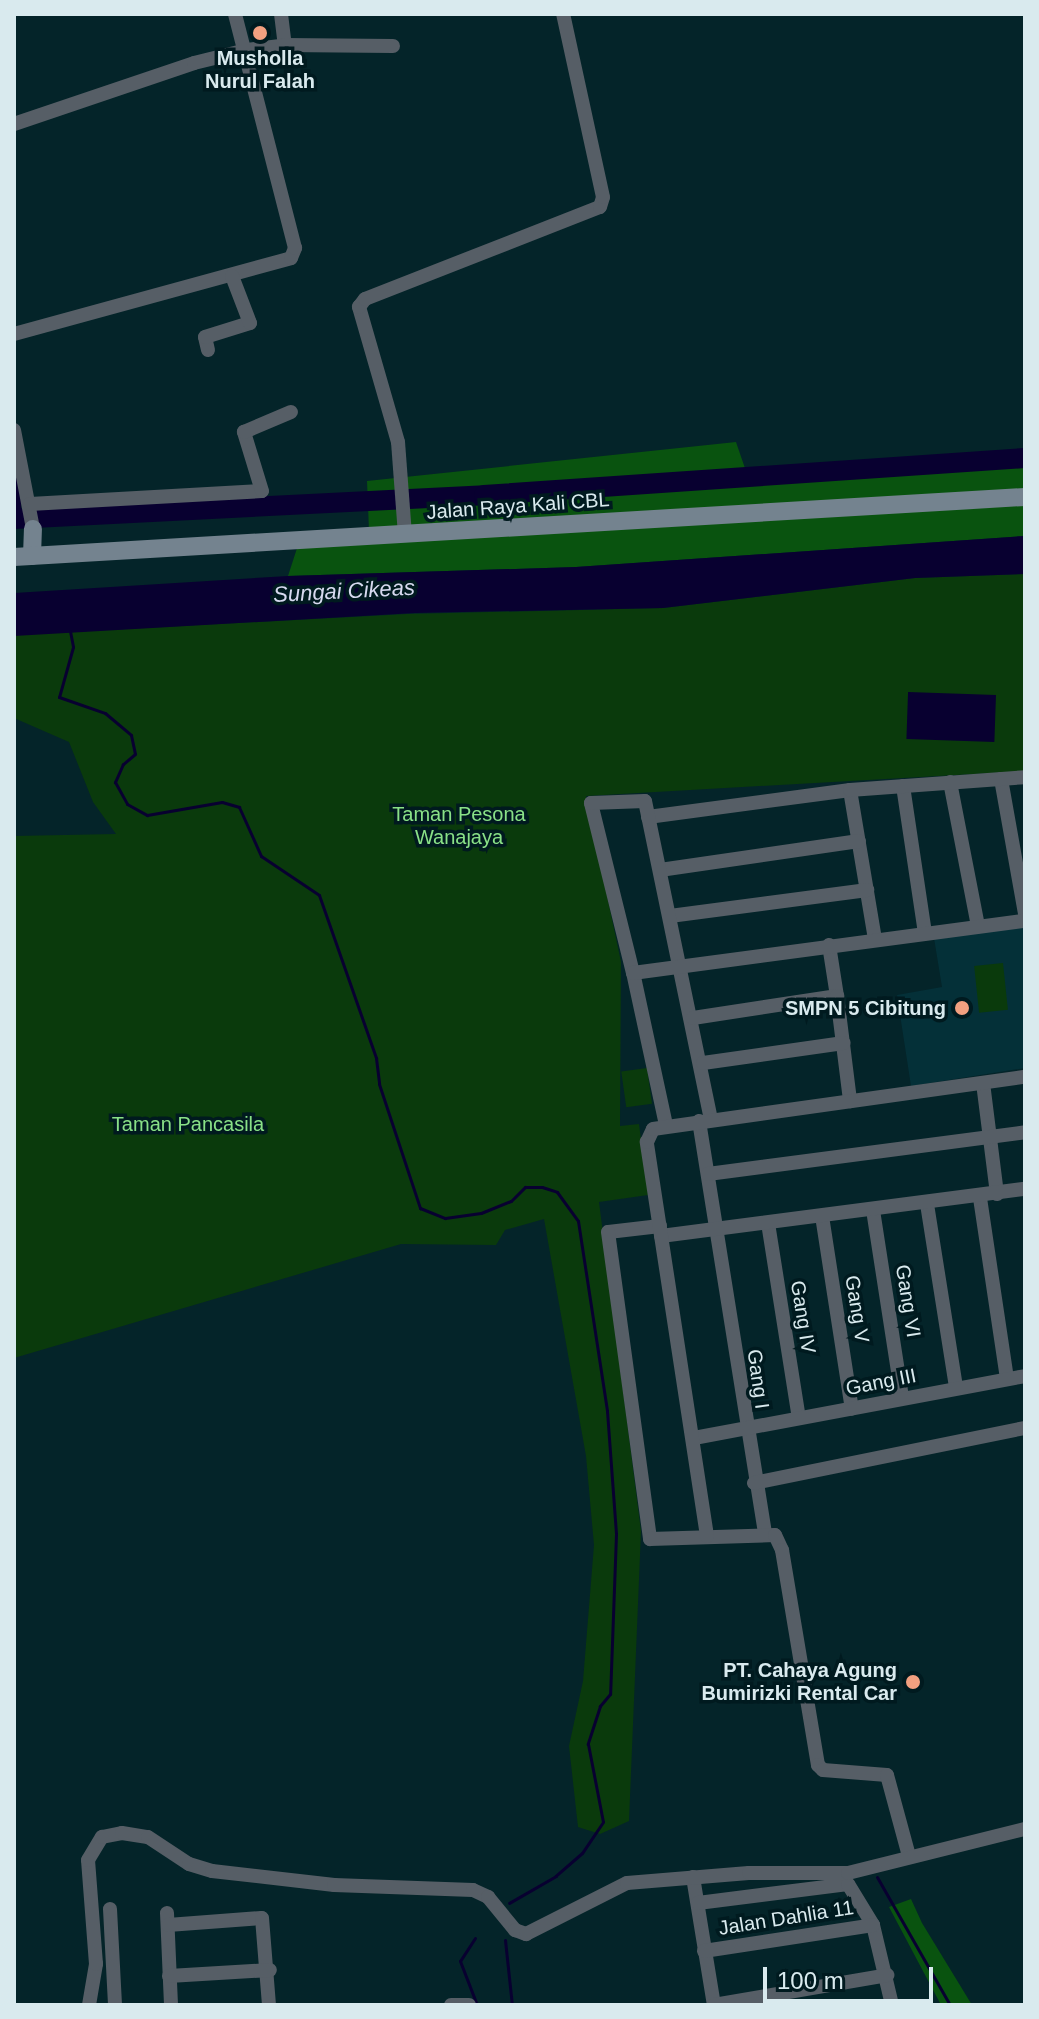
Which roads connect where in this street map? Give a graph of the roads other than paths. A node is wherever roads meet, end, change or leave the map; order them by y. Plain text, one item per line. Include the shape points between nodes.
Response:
1 (235, 14) edge
2 (281, 14) edge
3 (563, 14) edge
4 (285, 45) junction
5 (393, 46) dead end
6 (247, 50) junction
7 (14, 124) edge
8 (232, 276) junction
9 (14, 334) edge
10 (208, 350) dead end
11 (291, 412) dead end
12 (14, 430) edge
13 (1025, 497) edge
14 (31, 506) junction
15 (33, 529) joint
16 (405, 535) junction
17 (23, 557) edge
18 (1025, 777) edge
19 (1001, 779) junction
20 (950, 782) junction
21 (903, 786) junction
22 (850, 790) junction
23 (648, 817) junction
24 (859, 841) junction
25 (660, 870) junction
26 (867, 890) junction
27 (1025, 914) edge
28 (670, 916) junction
29 (1025, 921) edge
30 (978, 926) junction
31 (925, 933) junction
32 (875, 939) junction
33 (829, 945) junction
34 (680, 967) junction
35 (633, 973) junction
36 (837, 996) junction
37 (693, 1018) junction
38 (844, 1043) junction
39 (703, 1063) junction
40 (1025, 1077) edge
41 (983, 1083) junction
42 (850, 1101) junction
43 (705, 1120) junction
44 (666, 1125) junction
45 (1025, 1132) edge
46 (988, 1137) junction
47 (708, 1174) junction
48 (1025, 1189) edge
49 (997, 1194) junction
50 (980, 1198) junction
51 (927, 1204) junction
52 (873, 1210) junction
53 (822, 1216) junction
54 (768, 1223) junction
55 (660, 1231) junction
56 (717, 1231) junction
57 (1025, 1376) edge
58 (1007, 1379) junction
59 (956, 1388) junction
60 (902, 1397) junction
61 (852, 1409) junction
62 (799, 1418) junction
63 (1025, 1428) edge
64 (745, 1429) junction
65 (694, 1438) junction
66 (754, 1483) junction
67 (765, 1532) junction
68 (707, 1536) junction
69 (1025, 1829) edge
70 (909, 1856) junction
71 (693, 1877) junction
72 (698, 1903) junction
73 (110, 1909) dead end
74 (873, 1925) junction
75 (704, 1951) junction
76 (270, 1970) junction
77 (887, 1975) junction
78 (169, 1976) junction
79 (89, 2005) edge
80 (115, 2005) edge
81 (171, 2005) edge
82 (269, 2005) edge
83 (451, 2005) edge
84 (469, 2005) edge
85 (714, 2005) edge
86 (892, 2005) edge

1 - 6 street
2 - 4 street
3 - 16 street via 603,197 600,207 365,299 359,307 398,442
4 - 5 street
4 - 6 street
6 - 7 street
6 - 8 street via 295,248 286,262
8 - 9 street
8 - 10 street via 250,323 205,337
11 - 14 street via 244,432 262,491
12 - 14 street
13 - 16 main road, Jalan Raya Kali CBL
14 - 15 street
15 - 17 main road
16 - 17 main road, Jalan Raya Kali CBL
18 - 19 street
19 - 20 street
19 - 27 street
20 - 21 street
20 - 30 street
21 - 22 street
21 - 31 street
22 - 23 street
22 - 24 street
23 - 25 street, Gang I
23 - 35 street via 645,801 591,803
24 - 25 street
24 - 26 street
25 - 28 street, Gang I
26 - 28 street
26 - 32 street
28 - 34 street, Gang I
29 - 30 street
30 - 31 street
31 - 32 street
32 - 33 street
33 - 34 street
33 - 36 street
34 - 35 street
34 - 37 street, Gang I
35 - 44 street
36 - 37 street
36 - 38 street
37 - 39 street, Gang I
38 - 39 street
38 - 42 street
39 - 43 street, Gang I
40 - 41 street
41 - 42 street
41 - 46 street
42 - 43 street
43 - 44 street
43 - 47 street, Gang I
44 - 55 street via 653,1129 647,1142
45 - 46 street
46 - 47 street
46 - 49 street
47 - 56 street, Gang I
48 - 49 street
49 - 50 street
50 - 51 street
50 - 58 street
51 - 52 street
51 - 59 street
52 - 53 street
52 - 60 street, Gang VI
53 - 54 street
53 - 61 street, Gang V
54 - 56 street
54 - 62 street, Gang IV
55 - 56 street
55 - 65 street
55 - 68 street via 608,1232 650,1539
56 - 64 street, Gang I
57 - 58 street, Gang III
58 - 59 street, Gang III
59 - 60 street, Gang III
60 - 61 street, Gang III
61 - 62 street, Gang III
62 - 64 street, Gang III
63 - 66 street
64 - 65 street, Gang III
64 - 66 street, Gang I
65 - 68 street
66 - 67 street, Gang I
67 - 68 street
67 - 70 street, Gang I via 775,1535 782,1550 818,1765 823,1770 887,1775
69 - 70 street
70 - 71 street via 848,1873
71 - 72 street
71 - 79 street via 619,1885 533,1931 515,1930 488,1897 465,1889 334,1885 224,1873 197,1868 148,1837 102,1837 88,1860 96,1964
72 - 74 street via 844,1882
72 - 75 street
73 - 80 street
74 - 75 street, Jalan Dahlia 11
74 - 77 street
75 - 85 street
76 - 78 street
76 - 78 street via 262,1918 167,1919
76 - 82 street
77 - 85 street
77 - 86 street
78 - 81 street
83 - 84 street

